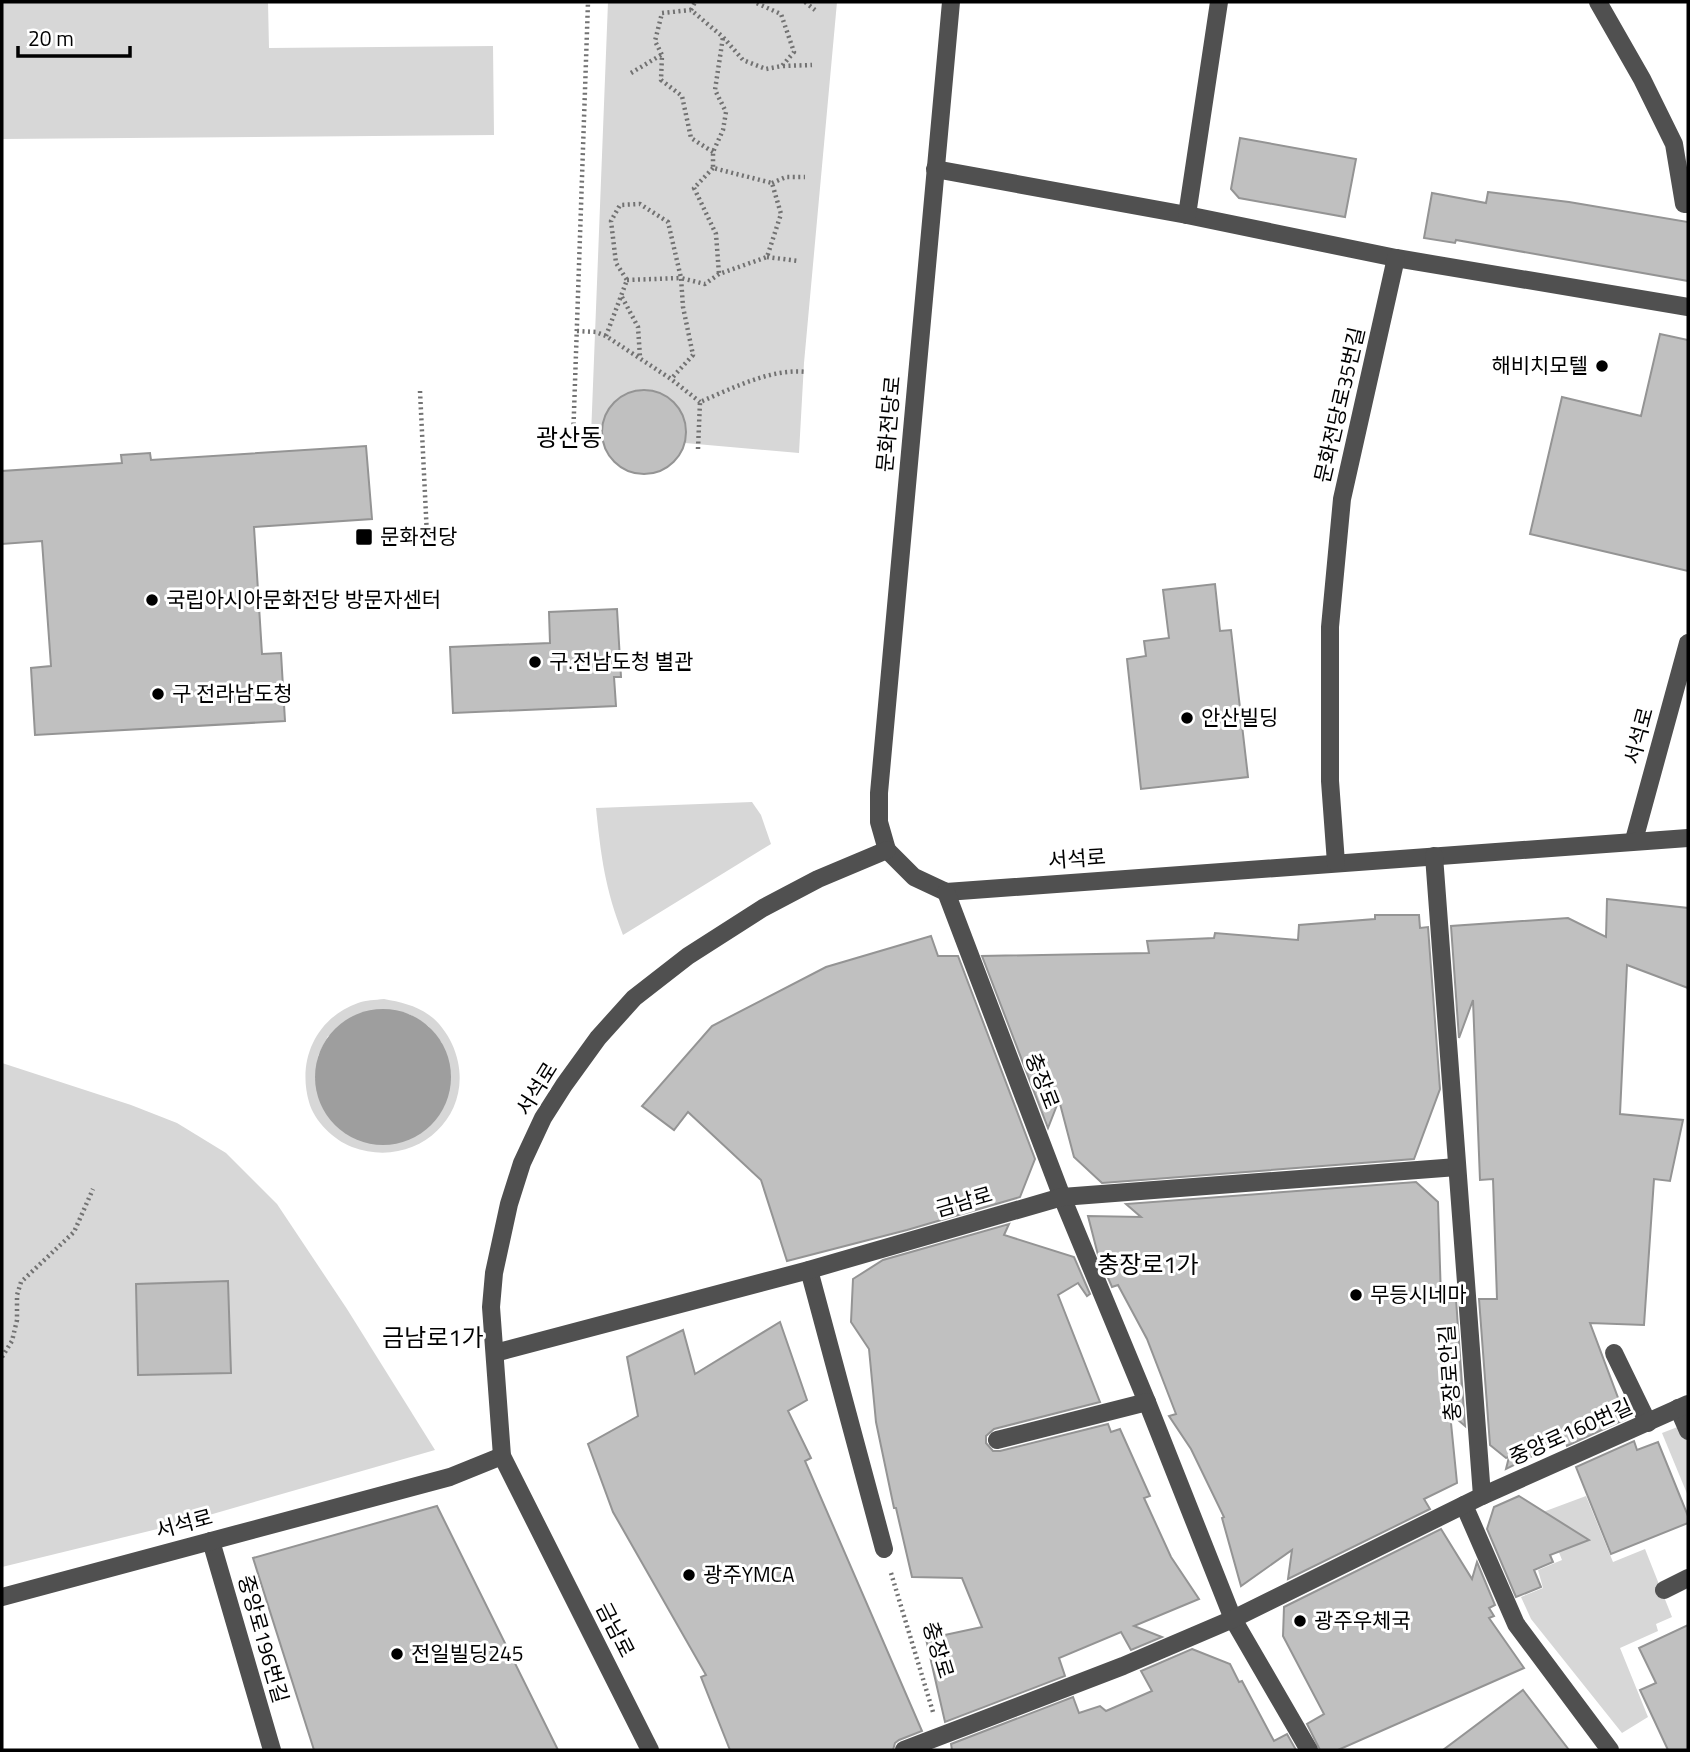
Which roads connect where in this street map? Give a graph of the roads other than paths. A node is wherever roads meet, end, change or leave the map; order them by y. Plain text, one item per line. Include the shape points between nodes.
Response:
1 (951, 2) edge
2 (1220, 2) edge
3 (1598, 2) edge
4 (935, 169) junction
5 (1688, 204) edge
6 (1186, 215) junction
7 (1396, 258) junction
8 (1688, 307) edge
9 (1688, 643) edge
10 (1688, 838) edge
11 (1634, 840) junction
12 (887, 850) junction
13 (1434, 856) junction
14 (1336, 863) junction
15 (946, 891) junction
16 (1457, 1167) junction
17 (1062, 1197) junction
18 (809, 1270) junction
19 (495, 1353) junction
20 (1614, 1353) dead end
21 (1147, 1402) junction
22 (1683, 1406) edge
23 (1648, 1423) junction
24 (1688, 1432) edge
25 (997, 1440) dead end
26 (502, 1456) junction
27 (1482, 1496) junction
28 (1464, 1505) junction
29 (211, 1541) junction
30 (884, 1549) road end
31 (1688, 1578) edge
32 (1664, 1590) dead end
33 (2, 1597) edge
34 (1233, 1619) junction
35 (272, 1750) edge
36 (650, 1750) edge
37 (904, 1750) edge
38 (1309, 1750) edge
39 (1610, 1750) edge

1 - 4 street, 문화전당로
2 - 6 street
3 - 5 street via 1674,144 1684,204
4 - 6 street
4 - 12 street, 문화전당로 via 879,793 879,822
6 - 7 street
7 - 8 street
7 - 14 street, 문화전당로35번길 via 1342,499 1330,627 1330,781
9 - 11 street, 서석로
10 - 11 street, 서석로
11 - 13 street, 서석로
12 - 15 street, 서석로 via 914,877
12 - 19 street, 서석로 via 774,902 688,956 634,998 598,1038 543,1118 522,1163 494,1273
13 - 14 street, 서석로
13 - 16 street, 충장로안길
14 - 15 street, 서석로
15 - 17 street, 충장로
16 - 17 street, 금남로
16 - 27 street, 충장로안길
17 - 18 street, 금남로
17 - 21 street, 충장로
18 - 19 street, 금남로
18 - 30 street
19 - 26 street, 서석로
20 - 23 street
21 - 25 street
21 - 34 street, 충장로
22 - 23 street, 중앙로160번길
22 - 24 street, 중앙로160번길
23 - 27 street, 중앙로160번길
26 - 29 street, 서석로 via 450,1477
26 - 36 street, 금남로
27 - 28 street
28 - 34 street
28 - 39 street via 1516,1624
29 - 33 street, 서석로
29 - 35 street, 중앙로196번길
31 - 32 street
34 - 37 street
34 - 38 street, 충장로

